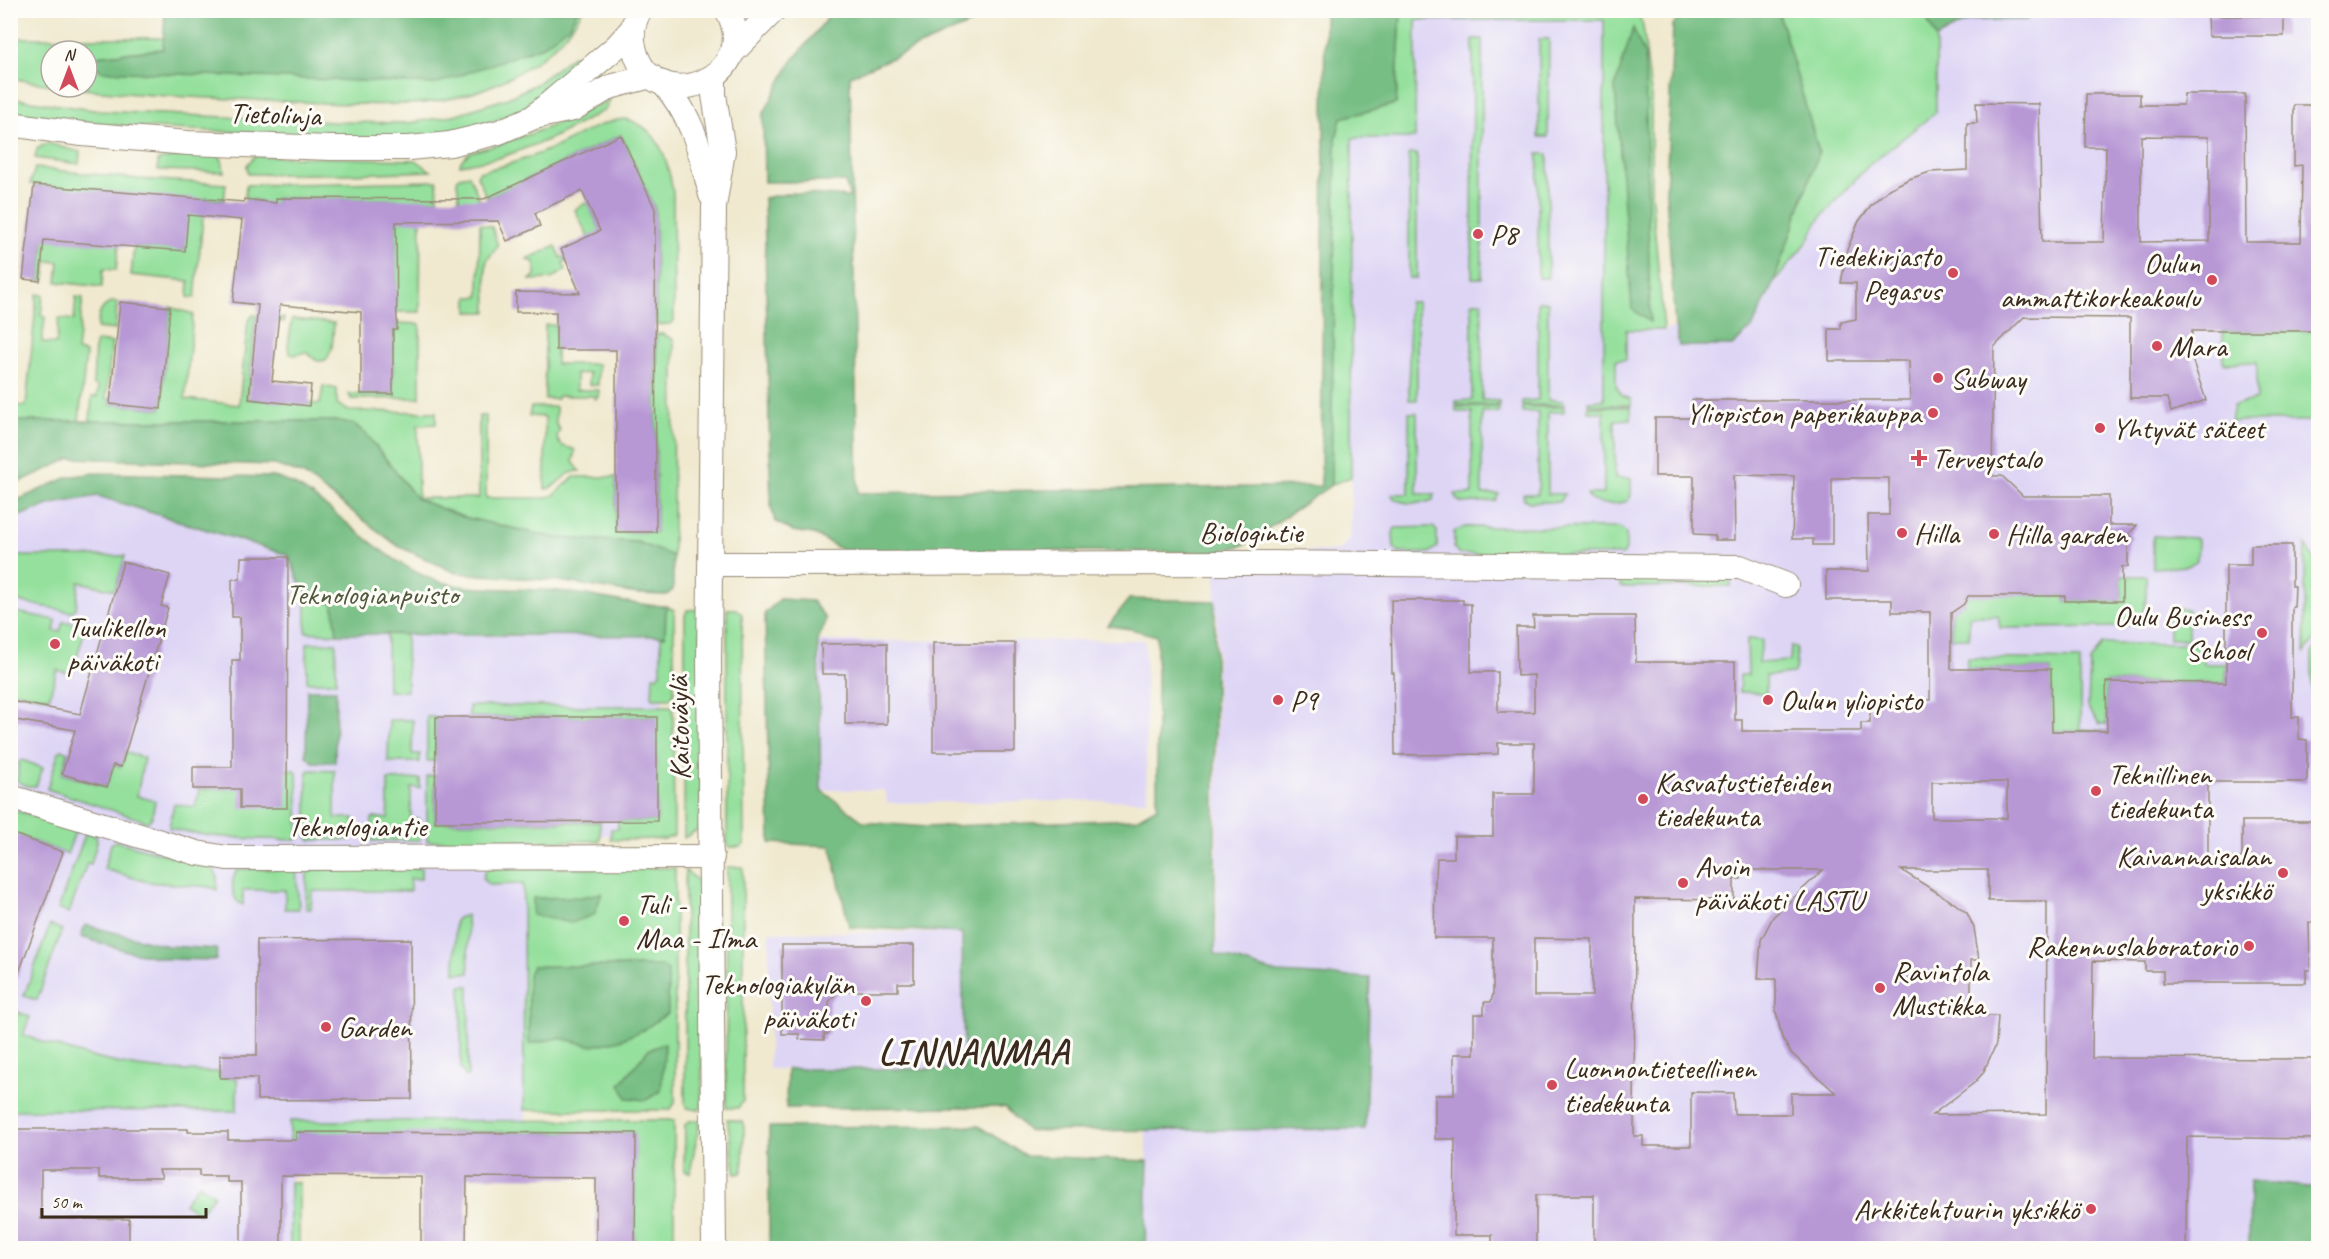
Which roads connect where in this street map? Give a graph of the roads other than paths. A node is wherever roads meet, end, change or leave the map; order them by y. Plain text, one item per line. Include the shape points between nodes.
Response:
1 (727, 10) edge
2 (774, 10) edge
3 (636, 19) edge
4 (730, 55) junction
5 (714, 76) junction
6 (657, 79) junction
7 (534, 117) junction
8 (10, 124) edge
9 (714, 207) junction
10 (711, 564) junction
11 (1786, 585) dead end
12 (10, 797) edge
13 (712, 857) junction
14 (714, 1248) edge

1 - 4 street via 734,30
2 - 4 street
3 - 6 street, Kaitoväylä via 632,41 636,54 642,66
3 - 7 street, Tietolinja via 616,47
4 - 5 street
5 - 6 street via 690,87 676,87
5 - 9 street, Kaitoväylä via 723,151
6 - 7 street, Tietolinja via 610,87 573,109
6 - 9 street, Kaitoväylä via 679,102 692,126
7 - 8 street, Tietolinja via 499,132 450,144 387,148 188,142
9 - 10 street, Kaitoväylä
10 - 11 street, Biologintie via 1740,567
10 - 13 street, Kaitoväylä
12 - 13 street, Teknologiantie via 197,853 227,858
13 - 14 street, Kaitoväylä

